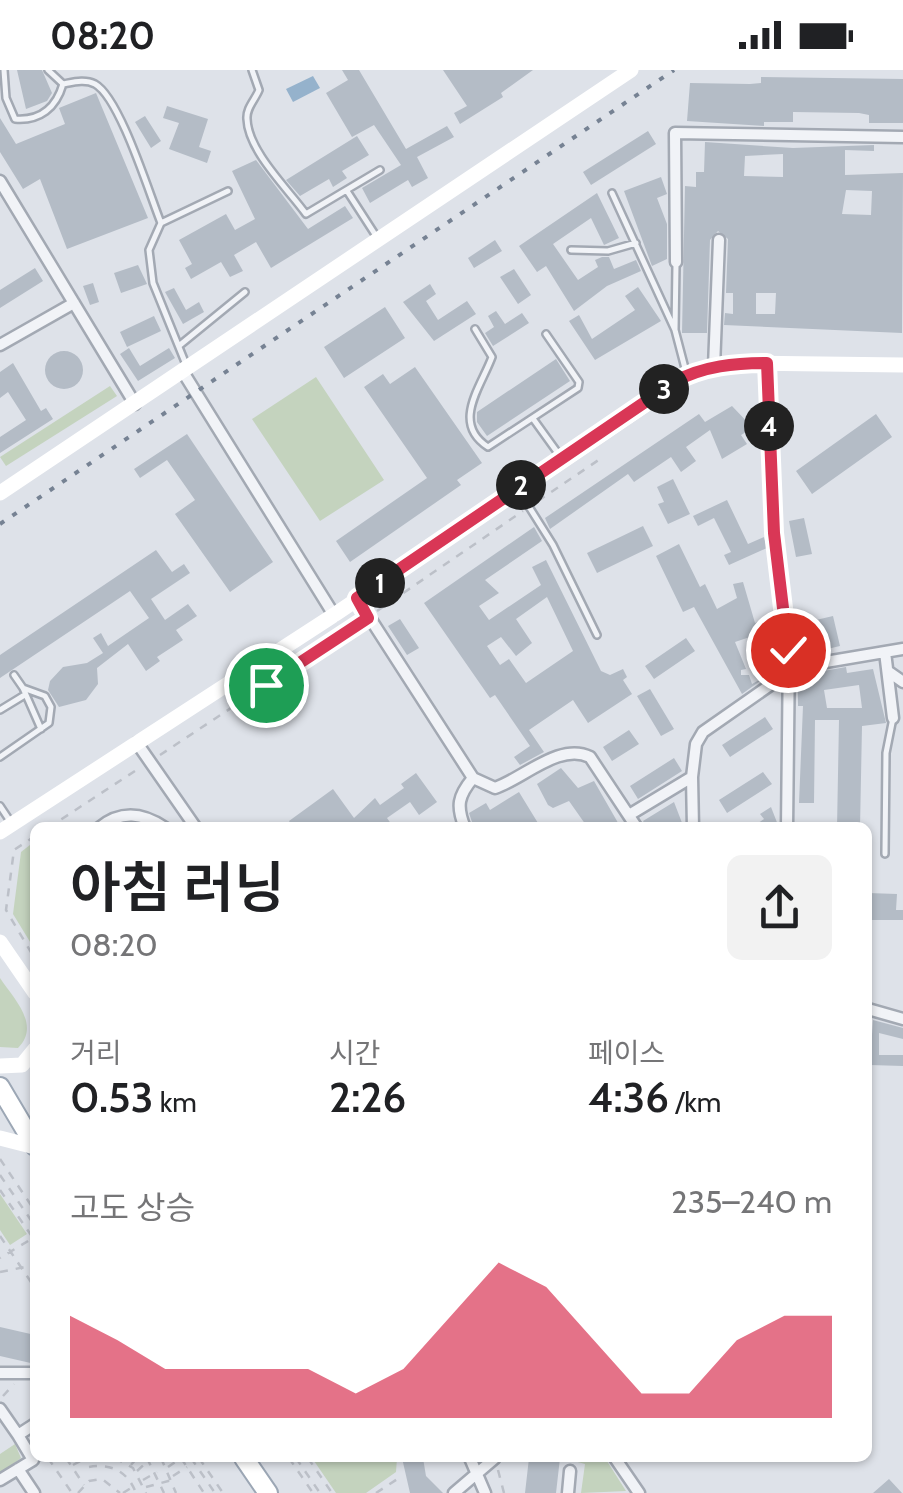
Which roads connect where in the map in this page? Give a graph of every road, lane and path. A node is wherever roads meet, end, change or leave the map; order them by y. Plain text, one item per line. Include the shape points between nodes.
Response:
1 (4, 70) edge
2 (48, 70) edge
3 (252, 70) edge
4 (631, 70) edge
5 (63, 84) junction
6 (903, 137) edge
7 (380, 170) dead end
8 (0, 181) edge
9 (228, 191) dead end
10 (348, 191) junction
11 (612, 194) dead end
12 (161, 222) junction
13 (719, 240) dead end
14 (380, 241) junction
15 (636, 243) junction
16 (571, 250) dead end
17 (676, 262) joint
18 (245, 292) dead end
19 (74, 303) junction
20 (475, 329) dead end
21 (676, 330) junction
22 (546, 334) dead end
23 (0, 345) edge
24 (180, 346) junction
25 (767, 363) junction
26 (903, 365) edge
27 (714, 367) junction
28 (185, 370) junction
29 (687, 375) junction
30 (136, 404) junction
31 (534, 419) junction
32 (562, 458) junction
33 (603, 458) dead end
34 (517, 488) junction
35 (0, 492) edge
36 (529, 507) junction
37 (357, 598) junction
38 (334, 615) junction
39 (368, 618) junction
40 (597, 635) dead end
41 (903, 650) edge
42 (885, 652) junction
43 (889, 672) junction
44 (787, 674) junction
45 (14, 675) dead end
46 (903, 682) edge
47 (23, 692) junction
48 (0, 710) edge
49 (893, 718) joint
50 (41, 728) junction
51 (137, 743) junction
52 (0, 757) edge
53 (150, 761) junction
54 (692, 777) junction
55 (473, 778) junction
56 (0, 806) edge
57 (629, 815) junction
58 (57, 822) edge
59 (110, 822) edge
60 (156, 822) edge
61 (192, 822) edge
62 (463, 822) edge
63 (633, 822) edge
64 (693, 822) edge
65 (787, 822) edge
66 (6, 828) edge
67 (30, 839) edge
68 (884, 854) dead end
69 (0, 942) edge
70 (30, 950) edge
71 (30, 980) edge
72 (872, 1010) edge
73 (903, 1019) edge
74 (30, 1055) edge
75 (0, 1066) edge
76 (0, 1087) edge
77 (0, 1100) edge
78 (0, 1138) edge
79 (30, 1138) edge
80 (30, 1139) edge
81 (30, 1145) edge
82 (0, 1159) edge
83 (0, 1174) edge
84 (0, 1190) edge
85 (30, 1204) edge
86 (30, 1219) edge
87 (30, 1234) edge
88 (0, 1236) edge
89 (30, 1240) edge
90 (10, 1252) junction
91 (0, 1258) edge
92 (30, 1266) edge
93 (0, 1272) edge
94 (30, 1281) edge
95 (0, 1373) edge
96 (30, 1374) edge
97 (22, 1383) dead end
98 (4, 1408) edge
99 (30, 1427) edge
100 (18, 1435) junction
101 (30, 1455) edge
102 (30, 1462) edge
103 (51, 1462) edge
104 (68, 1462) edge
105 (78, 1462) edge
106 (122, 1462) edge
107 (134, 1462) edge
108 (146, 1462) edge
109 (150, 1462) edge
110 (164, 1462) edge
111 (176, 1462) edge
112 (184, 1462) edge
113 (194, 1462) edge
114 (202, 1462) edge
115 (247, 1462) edge
116 (292, 1462) edge
117 (299, 1462) edge
118 (311, 1462) edge
119 (473, 1462) edge
120 (495, 1462) edge
121 (498, 1462) edge
122 (618, 1462) edge
123 (102, 1465) joint
124 (71, 1466) junction
125 (130, 1466) junction
126 (111, 1467) junction
127 (187, 1467) junction
128 (18, 1468) junction
129 (168, 1468) junction
130 (477, 1469) junction
131 (157, 1472) junction
132 (570, 1472) dead end
133 (137, 1473) junction
134 (126, 1476) junction
135 (399, 1478) dead end
136 (95, 1479) junction
137 (172, 1479) junction
138 (0, 1480) edge
139 (108, 1480) junction
140 (131, 1480) junction
141 (142, 1480) junction
142 (162, 1483) junction
143 (84, 1485) junction
144 (116, 1486) junction
145 (134, 1486) junction
146 (383, 1488) junction
147 (145, 1490) edge
148 (34, 1493) edge
149 (72, 1493) edge
150 (78, 1493) edge
151 (121, 1493) edge
152 (136, 1493) edge
153 (164, 1493) edge
154 (176, 1493) edge
155 (204, 1493) edge
156 (215, 1493) edge
157 (223, 1493) edge
158 (268, 1493) edge
159 (313, 1493) edge
160 (320, 1493) edge
161 (332, 1493) edge
162 (376, 1493) edge
163 (387, 1493) edge
164 (454, 1493) edge
165 (485, 1493) edge
166 (504, 1493) edge
167 (568, 1493) edge
168 (639, 1493) edge

1 - 5 lane via 15,119 48,111
2 - 5 lane
3 - 10 lane via 259,90 248,108 248,125 306,214
4 - 14 street
5 - 12 lane via 98,85
6 - 17 street via 676,133
7 - 10 lane
8 - 19 street
9 - 12 lane
10 - 14 lane
11 - 15 lane
12 - 24 lane via 149,250 153,283
13 - 27 street
14 - 28 street
15 - 16 lane
15 - 21 lane
17 - 21 lane
18 - 24 lane
19 - 23 street
19 - 30 street
20 - 31 lane via 492,357 470,405 469,423 482,443 498,444
21 - 29 lane
22 - 31 lane via 579,382
24 - 28 lane
25 - 26 street
25 - 27 street
25 - 44 street
27 - 29 street
28 - 30 street
28 - 38 street
29 - 32 street
30 - 35 street
31 - 32 lane
32 - 34 street
33 - 36 path
34 - 36 lane
34 - 37 street
36 - 39 path
36 - 40 lane
37 - 38 street
37 - 39 street
38 - 51 street
39 - 53 path
39 - 55 street
41 - 42 street
42 - 43 street
42 - 44 street via 809,663
43 - 46 street
43 - 49 street
44 - 54 street via 703,732
44 - 65 street
45 - 47 lane
47 - 48 lane
47 - 50 lane
47 - 50 lane via 39,692 51,707 50,723
49 - 68 lane
50 - 52 lane
51 - 53 street
51 - 66 street
53 - 58 path
53 - 61 street
54 - 57 street
54 - 64 street
55 - 57 street via 494,788 580,752
55 - 62 street via 460,793
56 - 66 lane
57 - 63 street
59 - 60 street via 122,815
67 - 70 path via 14,850 6,910
69 - 71 street
72 - 73 street
74 - 75 street via 22,1065
76 - 79 main road
77 - 80 main road
78 - 81 street
82 - 85 path
83 - 86 path
84 - 87 path
88 - 90 path
89 - 90 path
90 - 91 path
90 - 94 path
92 - 93 path, bridge
95 - 96 street
97 - 98 path via 5,1391
98 - 100 street
99 - 100 street
100 - 101 street
102 - 128 street
103 - 149 path
104 - 124 path
105 - 124 path
106 - 125 path
107 - 125 path
108 - 133 path
109 - 131 path
110 - 129 path
111 - 129 path
112 - 127 path
113 - 156 path
114 - 157 path
115 - 158 main road
116 - 159 path
117 - 160 path
118 - 161 path
119 - 130 street
120 - 130 street
121 - 166 path
122 - 168 street
123 - 126 path
123 - 136 path via 91,1466
124 - 143 path
125 - 133 path
126 - 134 path
126 - 139 path
127 - 137 path
127 - 155 path
128 - 138 street
128 - 148 street
129 - 137 path
130 - 164 street
130 - 165 street
131 - 141 path
131 - 142 path
132 - 167 street
133 - 140 path
133 - 141 path
134 - 140 path
134 - 144 path
135 - 146 path
136 - 139 path
136 - 143 path
137 - 142 path
137 - 154 path
139 - 144 path
140 - 145 path
141 - 147 path
142 - 147 path
142 - 153 path
143 - 150 path
144 - 151 path
145 - 151 path
145 - 152 path
146 - 162 path
146 - 163 path

